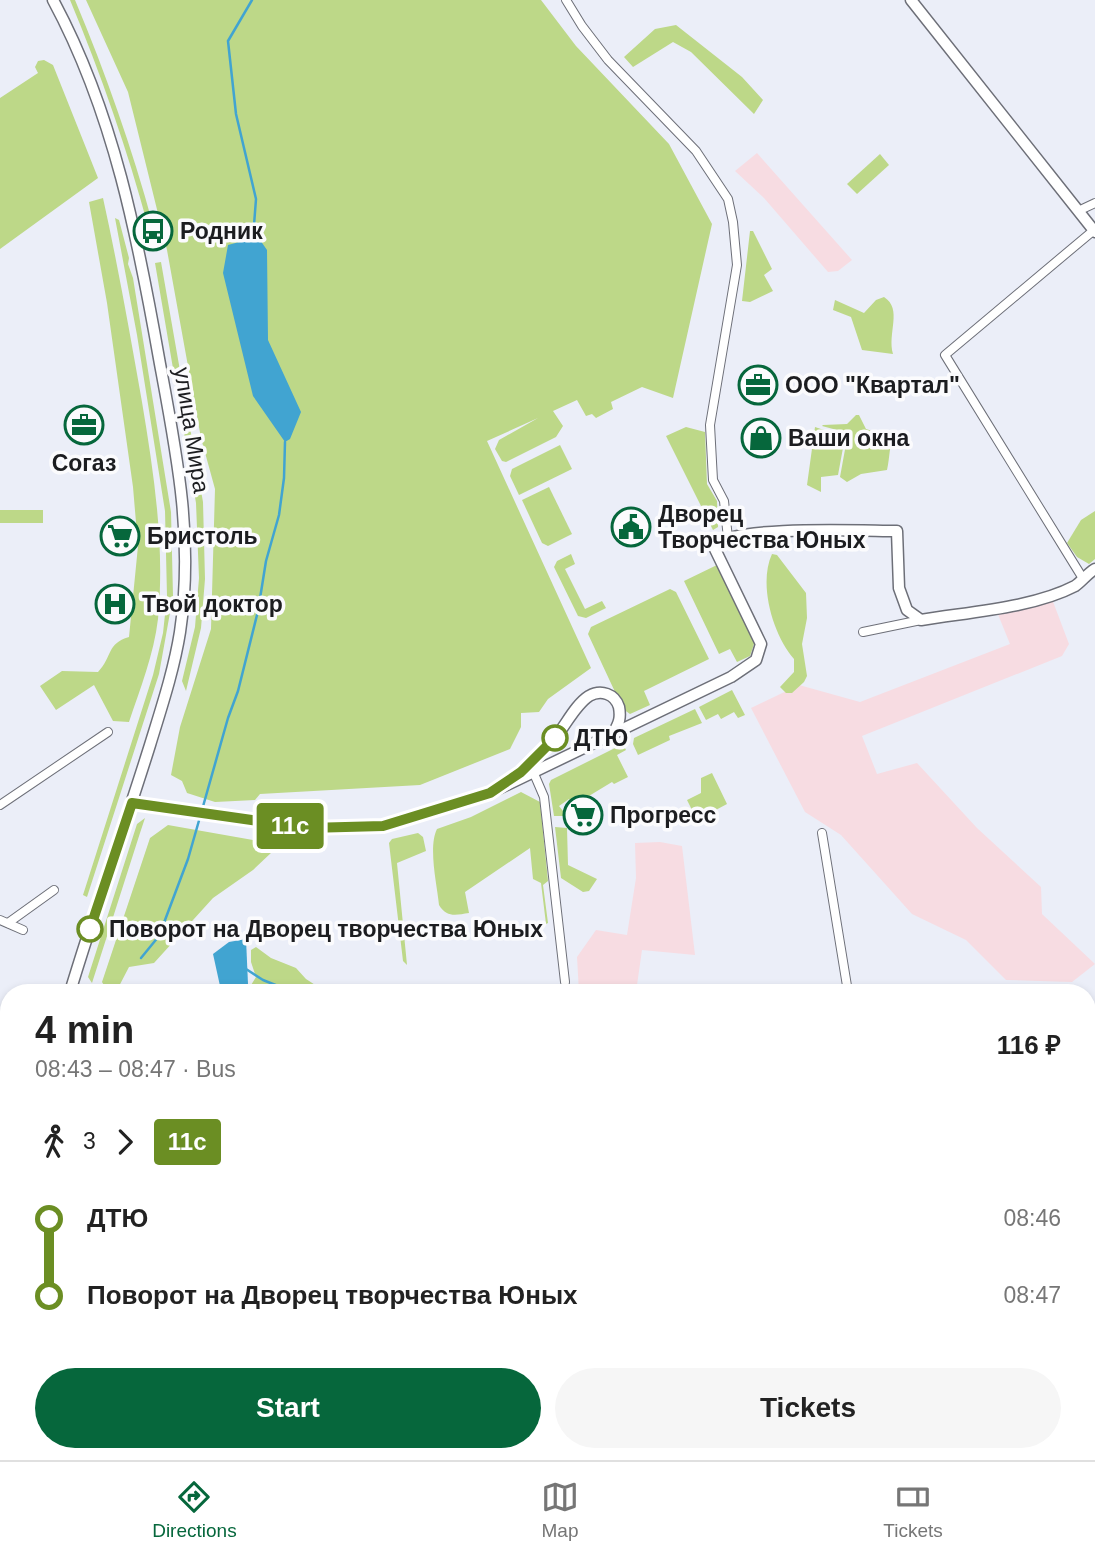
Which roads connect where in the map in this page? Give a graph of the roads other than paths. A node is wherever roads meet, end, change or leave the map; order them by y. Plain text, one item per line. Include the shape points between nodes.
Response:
1 (53, 0) edge
2 (566, 0) edge
3 (911, 0) edge
4 (1095, 203) edge
5 (1078, 211) junction
6 (1094, 231) edge
7 (727, 538) junction
8 (1095, 569) edge
9 (1082, 576) junction
10 (921, 620) junction
11 (863, 632) dead end
12 (108, 732) dead end
13 (614, 733) junction
14 (532, 768) junction
15 (132, 803) junction
16 (0, 805) edge
17 (822, 833) dead end
18 (54, 890) dead end
19 (4, 922) edge
20 (23, 930) dead end
21 (565, 982) dead end
22 (72, 984) edge
23 (847, 984) edge

1 - 15 street, улица Мира via 84,64 123,180 143,264 182,486 186,565 180,634
2 - 7 street via 608,60 696,151 728,199 737,265 710,425 713,480 724,501
3 - 5 street
4 - 5 street
5 - 6 street
6 - 9 street via 945,355
7 - 10 street via 792,531 897,531 899,587 907,610
7 - 13 street via 713,545 761,644 756,660
8 - 9 street
9 - 10 street via 1079,584 1047,598
10 - 11 street
12 - 16 street
13 - 14 street
13 - 14 street via 621,719 618,703 608,693 597,692 587,697
14 - 15 street via 490,793 383,826 331,829
14 - 21 street via 544,796
15 - 22 street, улица Мира
17 - 23 street
18 - 19 street
19 - 20 street

